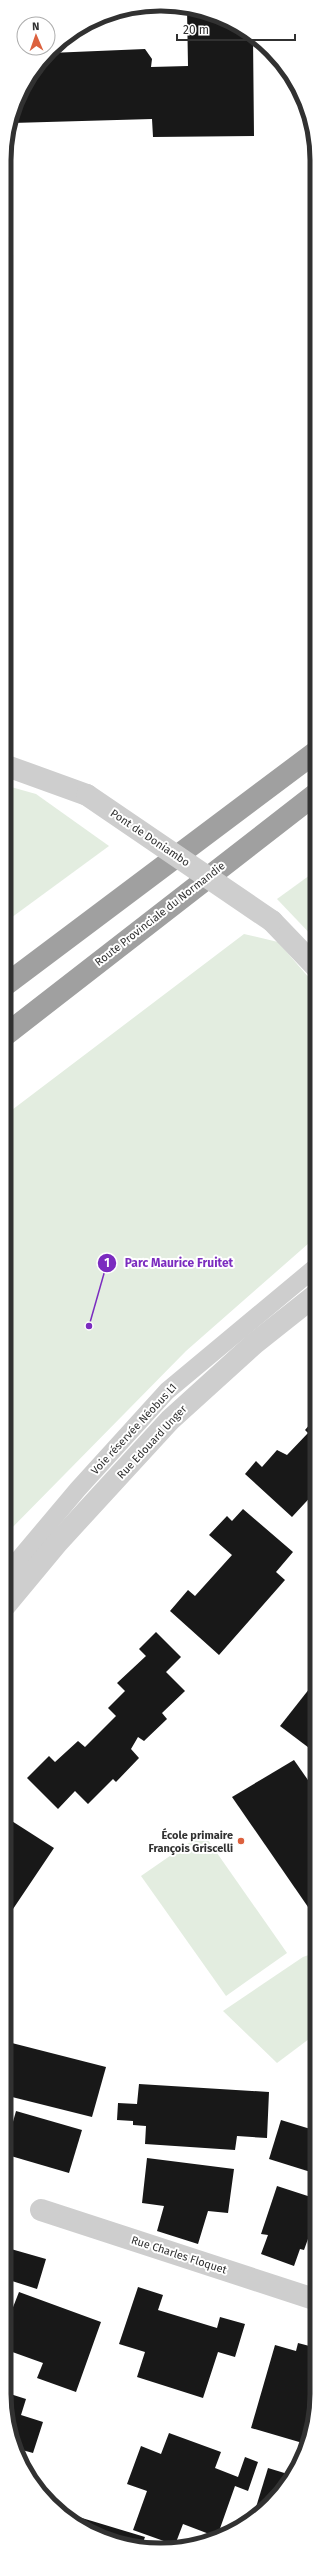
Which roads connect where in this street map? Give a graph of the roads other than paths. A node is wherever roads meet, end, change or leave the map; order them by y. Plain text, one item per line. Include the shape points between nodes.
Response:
1 (310, 756) edge
2 (11, 768) edge
3 (310, 797) edge
4 (310, 961) edge
5 (11, 981) edge
6 (11, 1031) edge
7 (310, 1272) edge
8 (310, 1300) edge
9 (11, 1569) edge
10 (11, 1599) edge
11 (41, 2210) dead end
12 (310, 2298) edge

1 - 5 highway
2 - 4 street, Pont de Doniambo, bridge via 87,795 272,921
3 - 6 highway, Route Provinciale du Normandie
7 - 9 lane, Voie réservée Néobus L1 via 167,1391 78,1489
8 - 10 street, Rue Edouard Unger via 255,1343 170,1420 58,1542
11 - 12 street, Rue Charles Floquet

